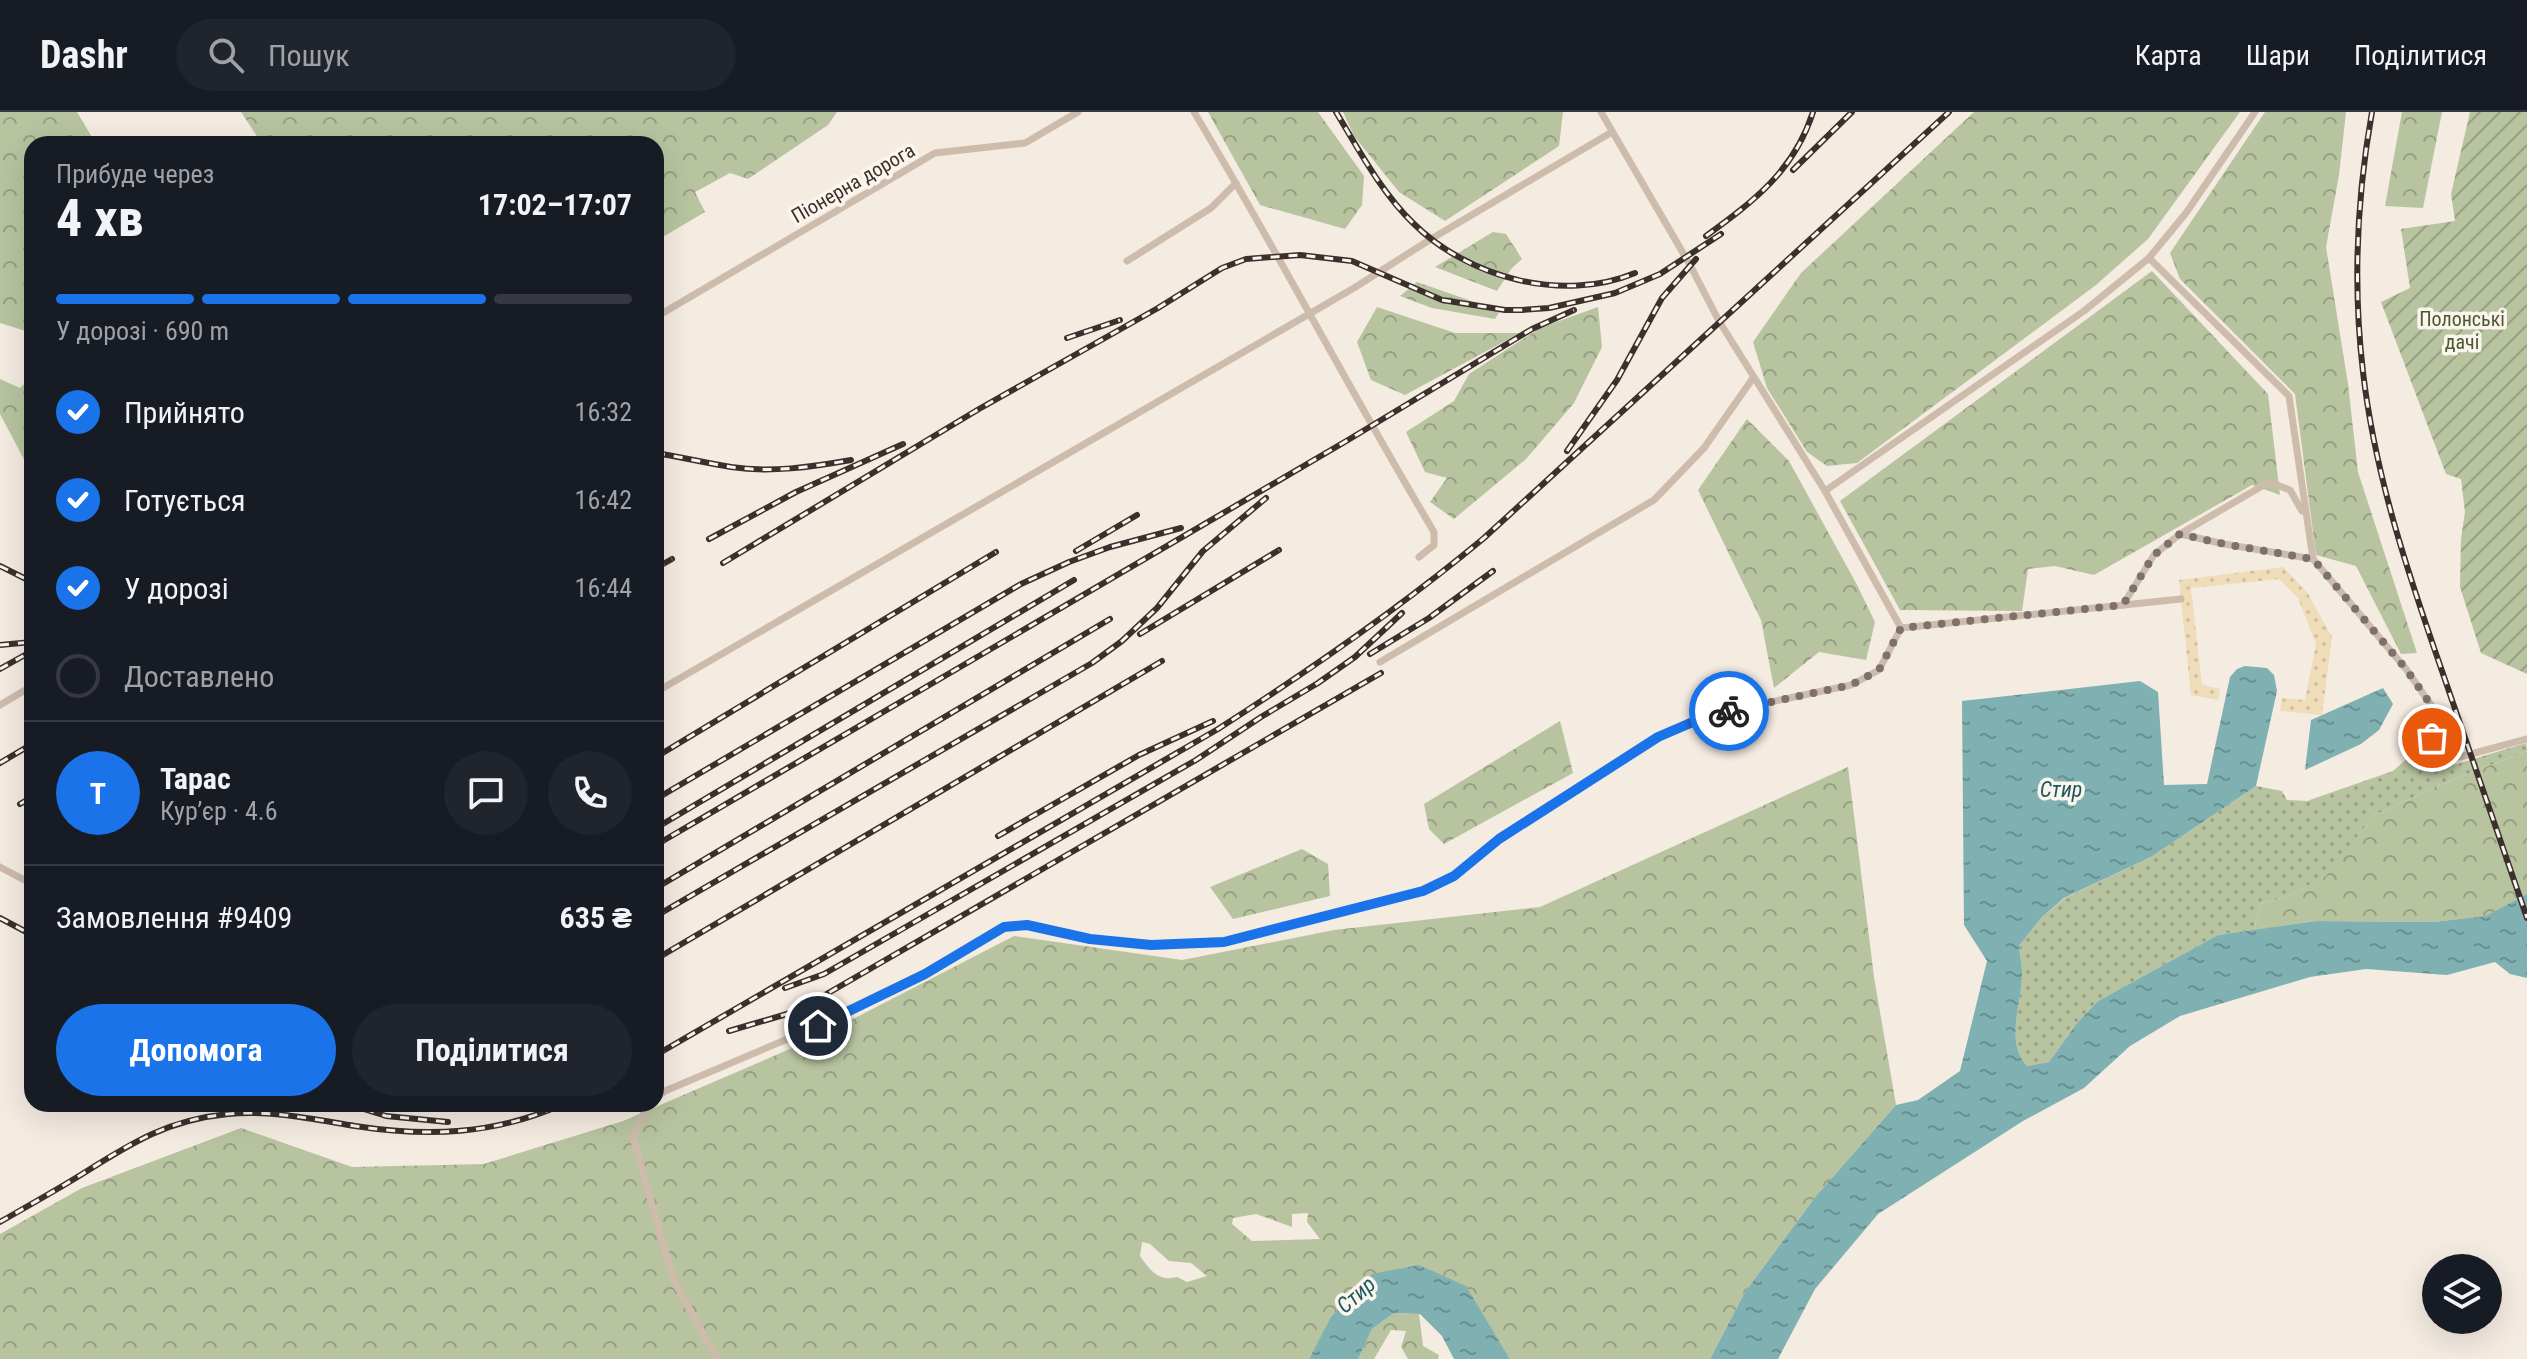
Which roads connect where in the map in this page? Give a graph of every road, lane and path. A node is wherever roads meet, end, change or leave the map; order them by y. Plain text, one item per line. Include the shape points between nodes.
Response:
1 (1078, 112) edge
2 (1194, 112) edge
3 (1601, 112) edge
4 (2255, 112) edge
5 (1612, 132) junction
6 (1236, 183) junction
7 (2149, 258) junction
8 (1127, 261) dead end
9 (664, 312) edge
10 (1310, 314) junction
11 (1753, 378) junction
12 (1825, 491) junction
13 (2306, 517) junction
14 (2180, 534) junction
15 (1419, 557) dead end
16 (2313, 559) junction
17 (2181, 599) dead end
18 (2123, 605) junction
19 (1901, 628) junction
20 (1380, 662) dead end
21 (664, 687) edge
22 (24, 691) edge
23 (0, 705) edge
24 (2527, 739) edge
25 (0, 867) edge
26 (24, 880) edge
27 (664, 1092) edge
28 (644, 1112) edge
29 (717, 1359) edge

1 - 9 street, Піонерна дорога via 1025,143 935,153
2 - 6 street
3 - 5 street
4 - 7 street
5 - 10 street
5 - 11 street
6 - 8 street via 1211,208
6 - 10 street
7 - 12 street via 2084,311
7 - 13 street via 2289,396
10 - 15 street via 1434,532 1434,545
10 - 21 street
11 - 12 street
11 - 20 street via 1704,448 1654,500
12 - 19 street
13 - 14 street via 2290,490 2269,482
13 - 16 street
14 - 16 street
14 - 18 street via 2154,555
16 - 24 street via 2431,705 2432,738 2460,757
17 - 18 street
18 - 19 street
19 - 27 street via 1879,670 1851,685 1709,715 1658,737 1499,839 1454,876 1423,891 1224,942 1151,945 1027,925 1004,927 844,1015
22 - 23 street
25 - 26 street
28 - 29 street via 633,1137 673,1279

